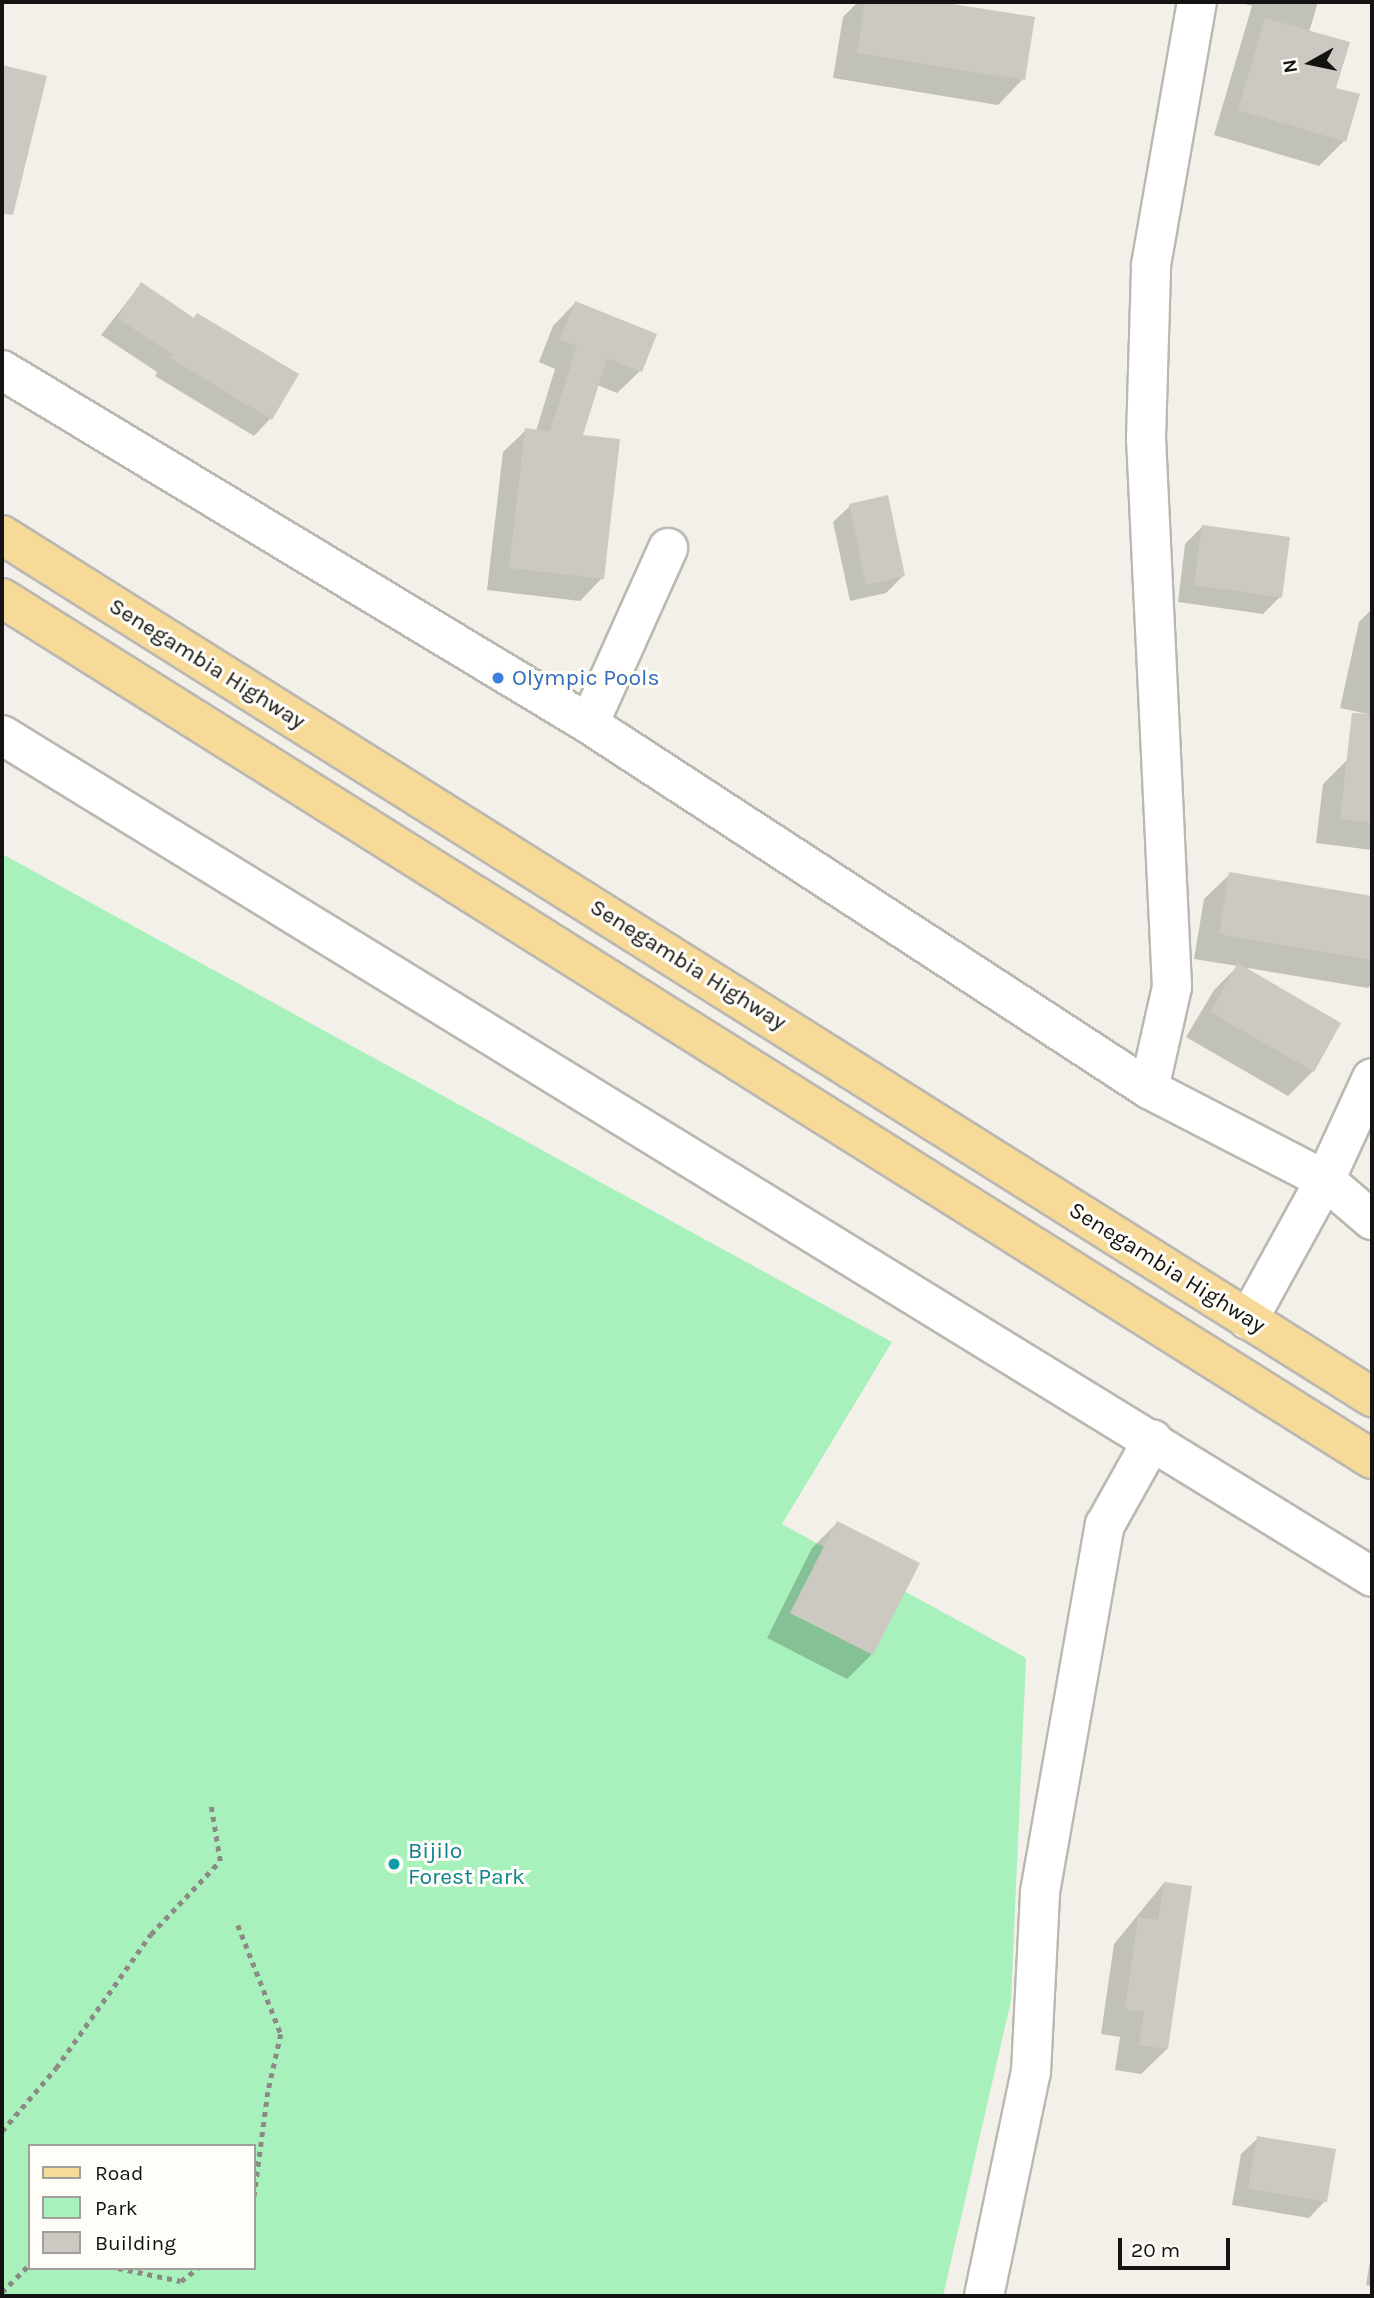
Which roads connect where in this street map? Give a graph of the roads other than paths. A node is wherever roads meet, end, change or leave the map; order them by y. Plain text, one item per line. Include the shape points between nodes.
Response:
1 (1197, 2) edge
2 (2, 370) edge
3 (2, 535) edge
4 (668, 548) dead end
5 (2, 598) edge
6 (589, 724) junction
7 (2, 736) edge
8 (1372, 1078) edge
9 (1149, 1089) junction
10 (1325, 1180) junction
11 (1372, 1220) edge
12 (1248, 1320) junction
13 (1372, 1397) edge
14 (1153, 1439) junction
15 (1372, 1459) edge
16 (1372, 1577) edge
17 (984, 2296) edge

1 - 9 street via 1151,265 1146,438 1172,986
2 - 6 street
3 - 12 main road, Senegambia Highway
4 - 6 street
5 - 15 main road
6 - 9 street
7 - 14 street
8 - 10 street
9 - 10 street
10 - 11 street
10 - 12 street
12 - 13 main road, Senegambia Highway
14 - 16 street
14 - 17 street via 1105,1525 1040,1892 1032,1980 1031,2072

